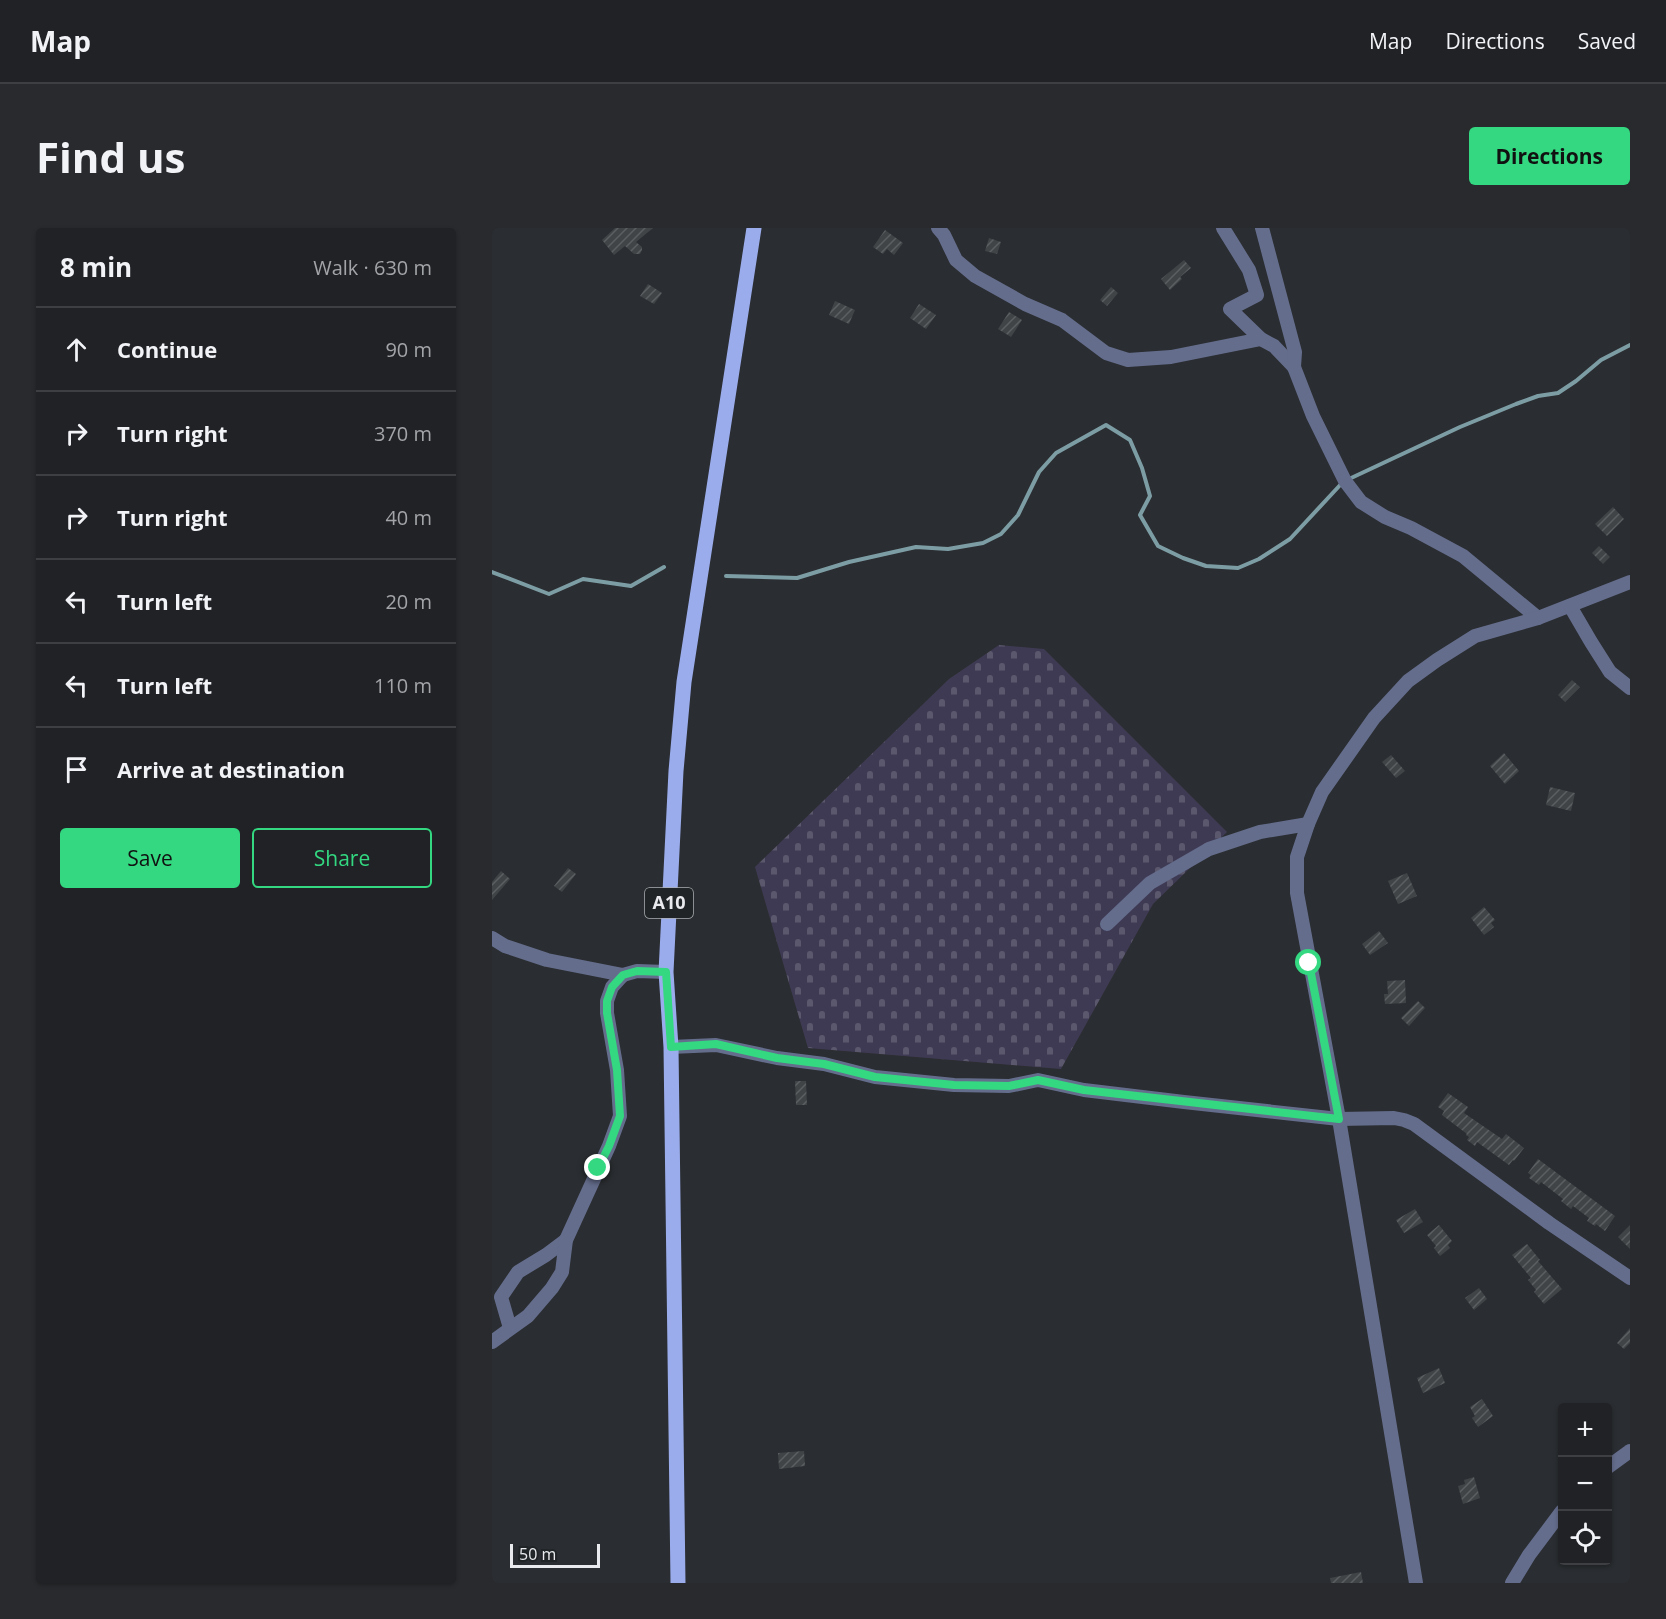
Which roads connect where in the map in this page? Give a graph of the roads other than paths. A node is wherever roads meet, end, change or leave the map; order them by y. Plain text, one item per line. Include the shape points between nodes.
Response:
1 (754, 228) edge
2 (938, 228) edge
3 (1222, 228) edge
4 (1262, 228) edge
5 (1262, 339) junction
6 (1294, 368) junction
7 (1630, 582) edge
8 (1570, 606) junction
9 (1538, 618) junction
10 (1630, 687) edge
11 (1308, 824) junction
12 (1107, 924) dead end
13 (492, 938) edge
14 (666, 972) junction
15 (623, 975) junction
16 (671, 1047) junction
17 (1339, 1119) junction
18 (566, 1240) junction
19 (1630, 1278) edge
20 (510, 1328) junction
21 (492, 1342) edge
22 (1630, 1451) edge
23 (1612, 1464) edge
24 (1558, 1517) edge
25 (678, 1583) edge
26 (1416, 1583) edge
27 (1512, 1583) edge

1 - 14 main road, A10 via 684,682
2 - 5 street via 956,260 975,276 1062,320 1106,353 1128,360 1172,357
3 - 5 street via 1249,270 1257,295 1230,309
4 - 6 street via 1295,352
5 - 6 street
6 - 9 street via 1345,481 1361,502 1462,556
7 - 8 street
8 - 9 street
8 - 10 street via 1610,672
9 - 11 street via 1475,636 1408,681 1374,718 1322,792
11 - 12 street via 1260,832 1209,849 1150,883
11 - 17 street via 1297,857 1296,893
13 - 15 street via 547,960
14 - 15 street via 637,971
14 - 16 main road, A10
15 - 18 street via 612,987 607,1001 620,1116
16 - 17 street via 716,1044 875,1077 954,1085 1009,1086 1038,1080 1084,1090
16 - 25 main road, A10
17 - 19 street via 1395,1118 1414,1124
17 - 26 street
18 - 20 street via 562,1272 552,1288 528,1316
18 - 20 street via 518,1272 501,1297
20 - 21 street
22 - 23 street
24 - 27 street

